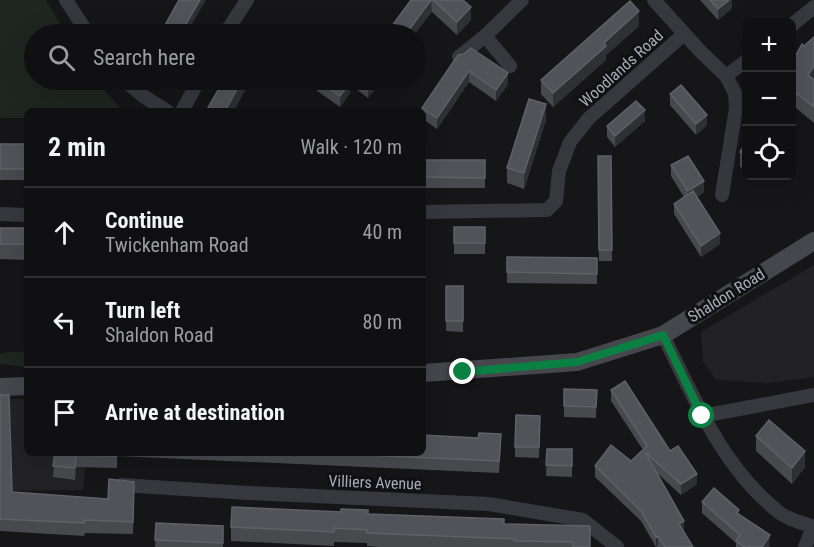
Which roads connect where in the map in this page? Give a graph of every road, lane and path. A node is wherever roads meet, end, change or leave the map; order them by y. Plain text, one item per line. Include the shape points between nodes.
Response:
1 (66, 0) edge
2 (247, 0) edge
3 (522, 0) edge
4 (654, 0) edge
5 (814, 7) edge
6 (796, 23) edge
7 (82, 24) edge
8 (231, 24) edge
9 (684, 34) junction
10 (485, 36) junction
11 (459, 57) edge
12 (742, 65) edge
13 (510, 66) dead end
14 (726, 76) junction
15 (136, 90) edge
16 (194, 90) edge
17 (162, 108) edge
18 (184, 108) edge
19 (722, 195) dead end
20 (426, 212) edge
21 (0, 214) edge
22 (24, 215) edge
23 (814, 241) edge
24 (663, 335) junction
25 (426, 373) edge
26 (24, 386) edge
27 (0, 387) edge
28 (814, 395) edge
29 (702, 416) junction
30 (121, 485) edge
31 (814, 527) edge
32 (617, 547) edge
33 (805, 547) edge

1 - 7 street
2 - 8 street
3 - 10 street
4 - 9 street
5 - 6 street
9 - 14 street
9 - 20 street, Woodlands Road via 589,118 570,142 559,171 556,201 547,210
10 - 11 street
10 - 13 street
12 - 14 street
14 - 19 street via 735,93 736,108
15 - 17 street
16 - 18 street
21 - 22 street
23 - 24 street, Shaldon Road
24 - 25 street, Shaldon Road via 577,362
24 - 29 street
26 - 27 street
28 - 29 street
29 - 31 street via 743,478 782,514
30 - 32 street, Villiers Avenue via 489,504 583,520
31 - 33 street

